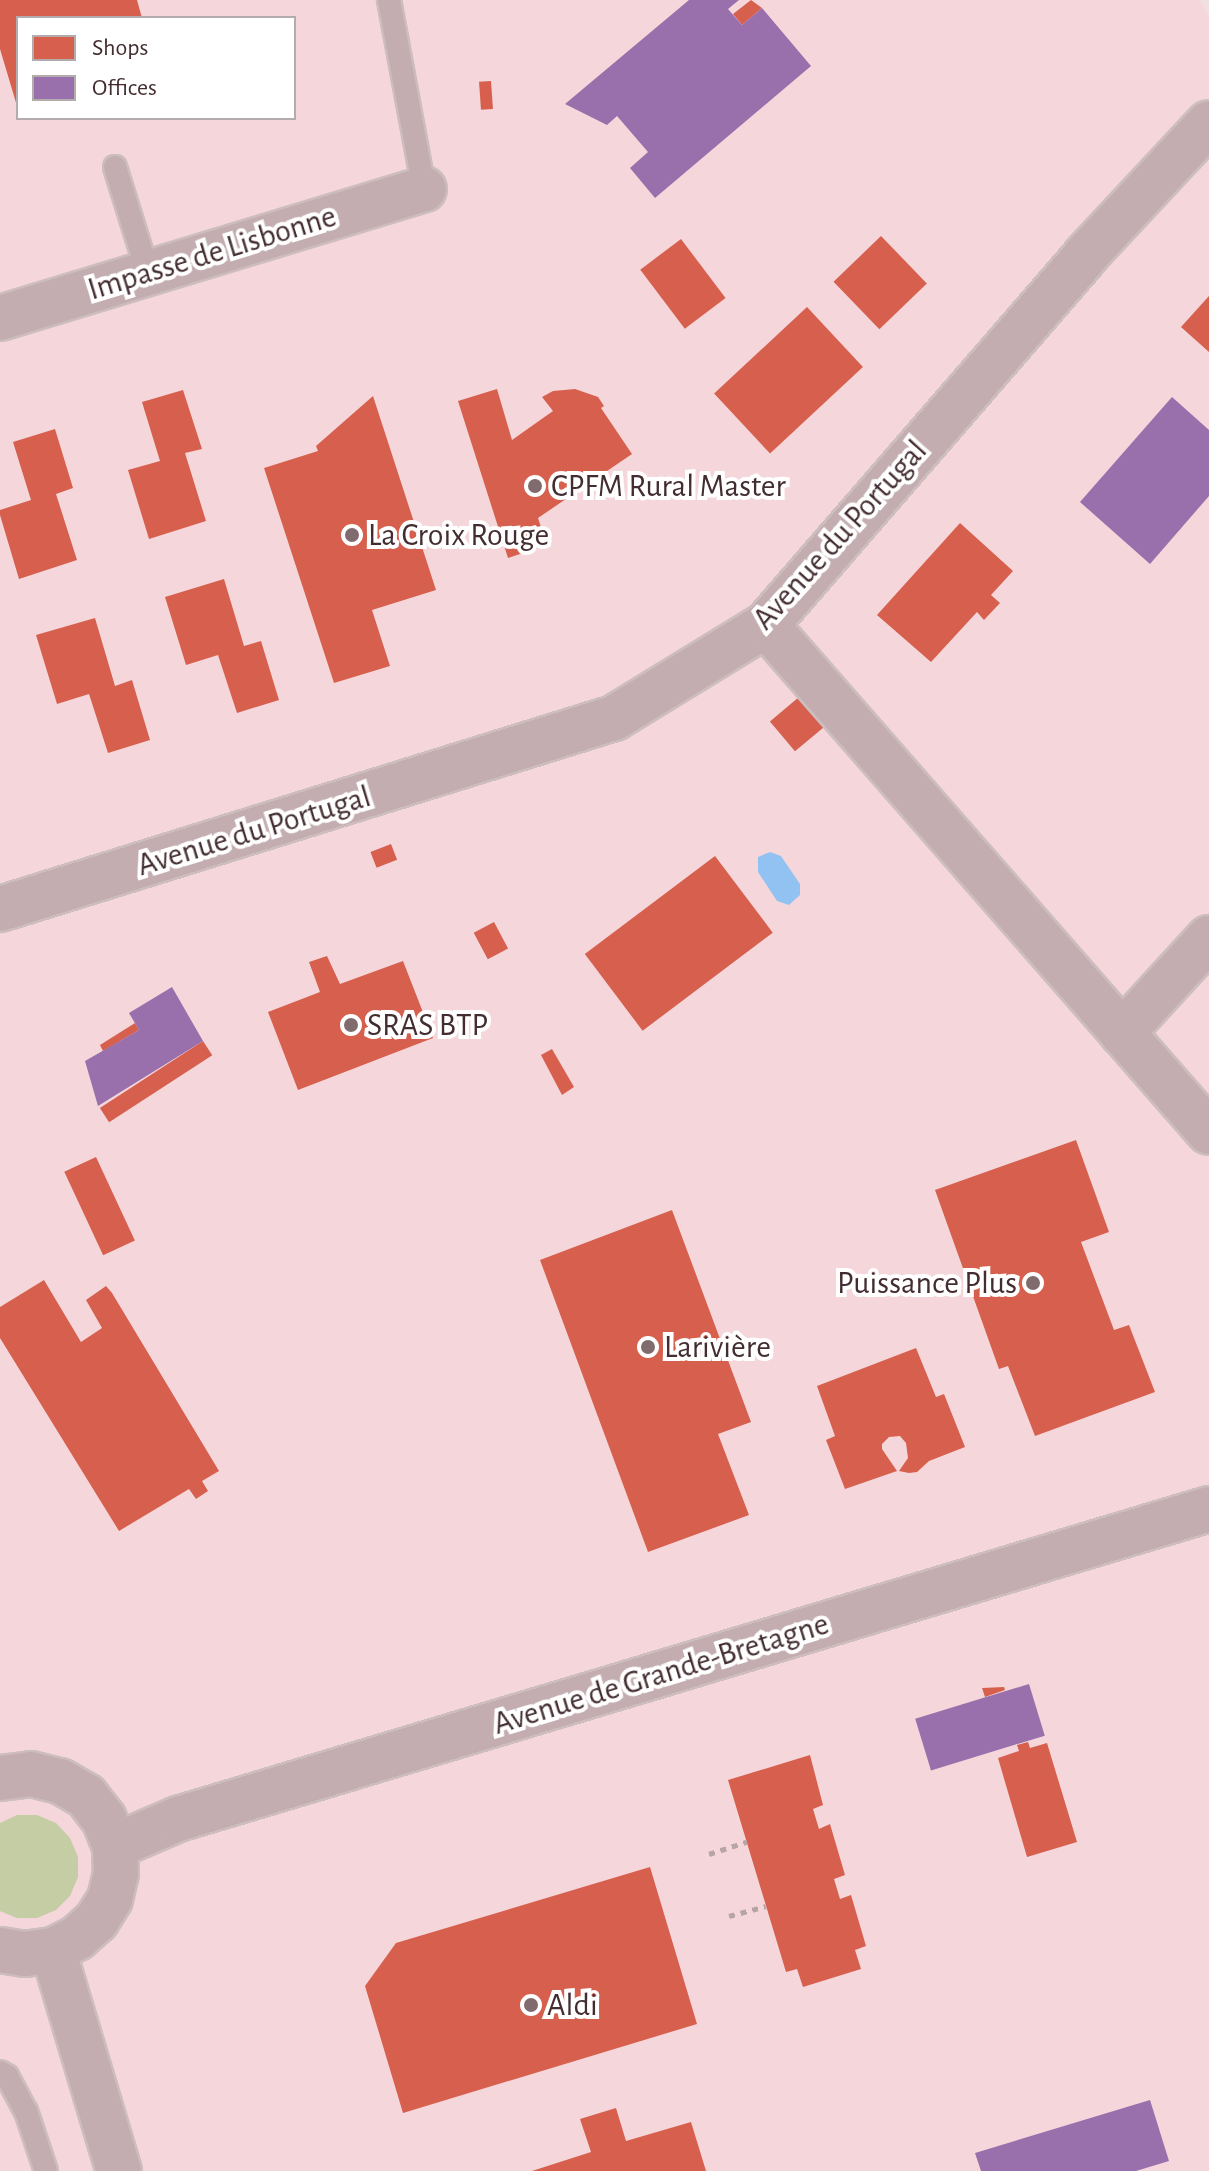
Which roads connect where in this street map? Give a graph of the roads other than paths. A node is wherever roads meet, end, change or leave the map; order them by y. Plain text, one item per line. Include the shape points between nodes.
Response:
1 (389, 0) edge
2 (1209, 123) edge
3 (115, 167) dead end
4 (424, 189) joint
5 (148, 273) junction
6 (0, 318) edge
7 (766, 625) junction
8 (0, 909) edge
9 (1209, 938) edge
10 (1122, 1033) junction
11 (1209, 1132) edge
12 (1209, 1509) edge
13 (1, 1775) edge
14 (115, 1846) junction
15 (0, 1950) edge
16 (53, 1950) junction
17 (0, 2072) edge
18 (46, 2171) edge
19 (119, 2171) edge

1 - 4 lane
2 - 7 street, Avenue du Portugal via 1086,255
3 - 5 lane
4 - 5 street, Impasse de Lisbonne
5 - 6 street, Impasse de Lisbonne
7 - 8 street, Avenue du Portugal via 614,718
7 - 10 street
9 - 10 street
10 - 11 street
12 - 14 street, Avenue de Grande-Bretagne via 178,1819
13 - 14 street via 31,1774 60,1781 86,1796 104,1819
14 - 16 street via 110,1899 86,1930
15 - 16 street
16 - 19 street
17 - 18 lane via 26,2111

